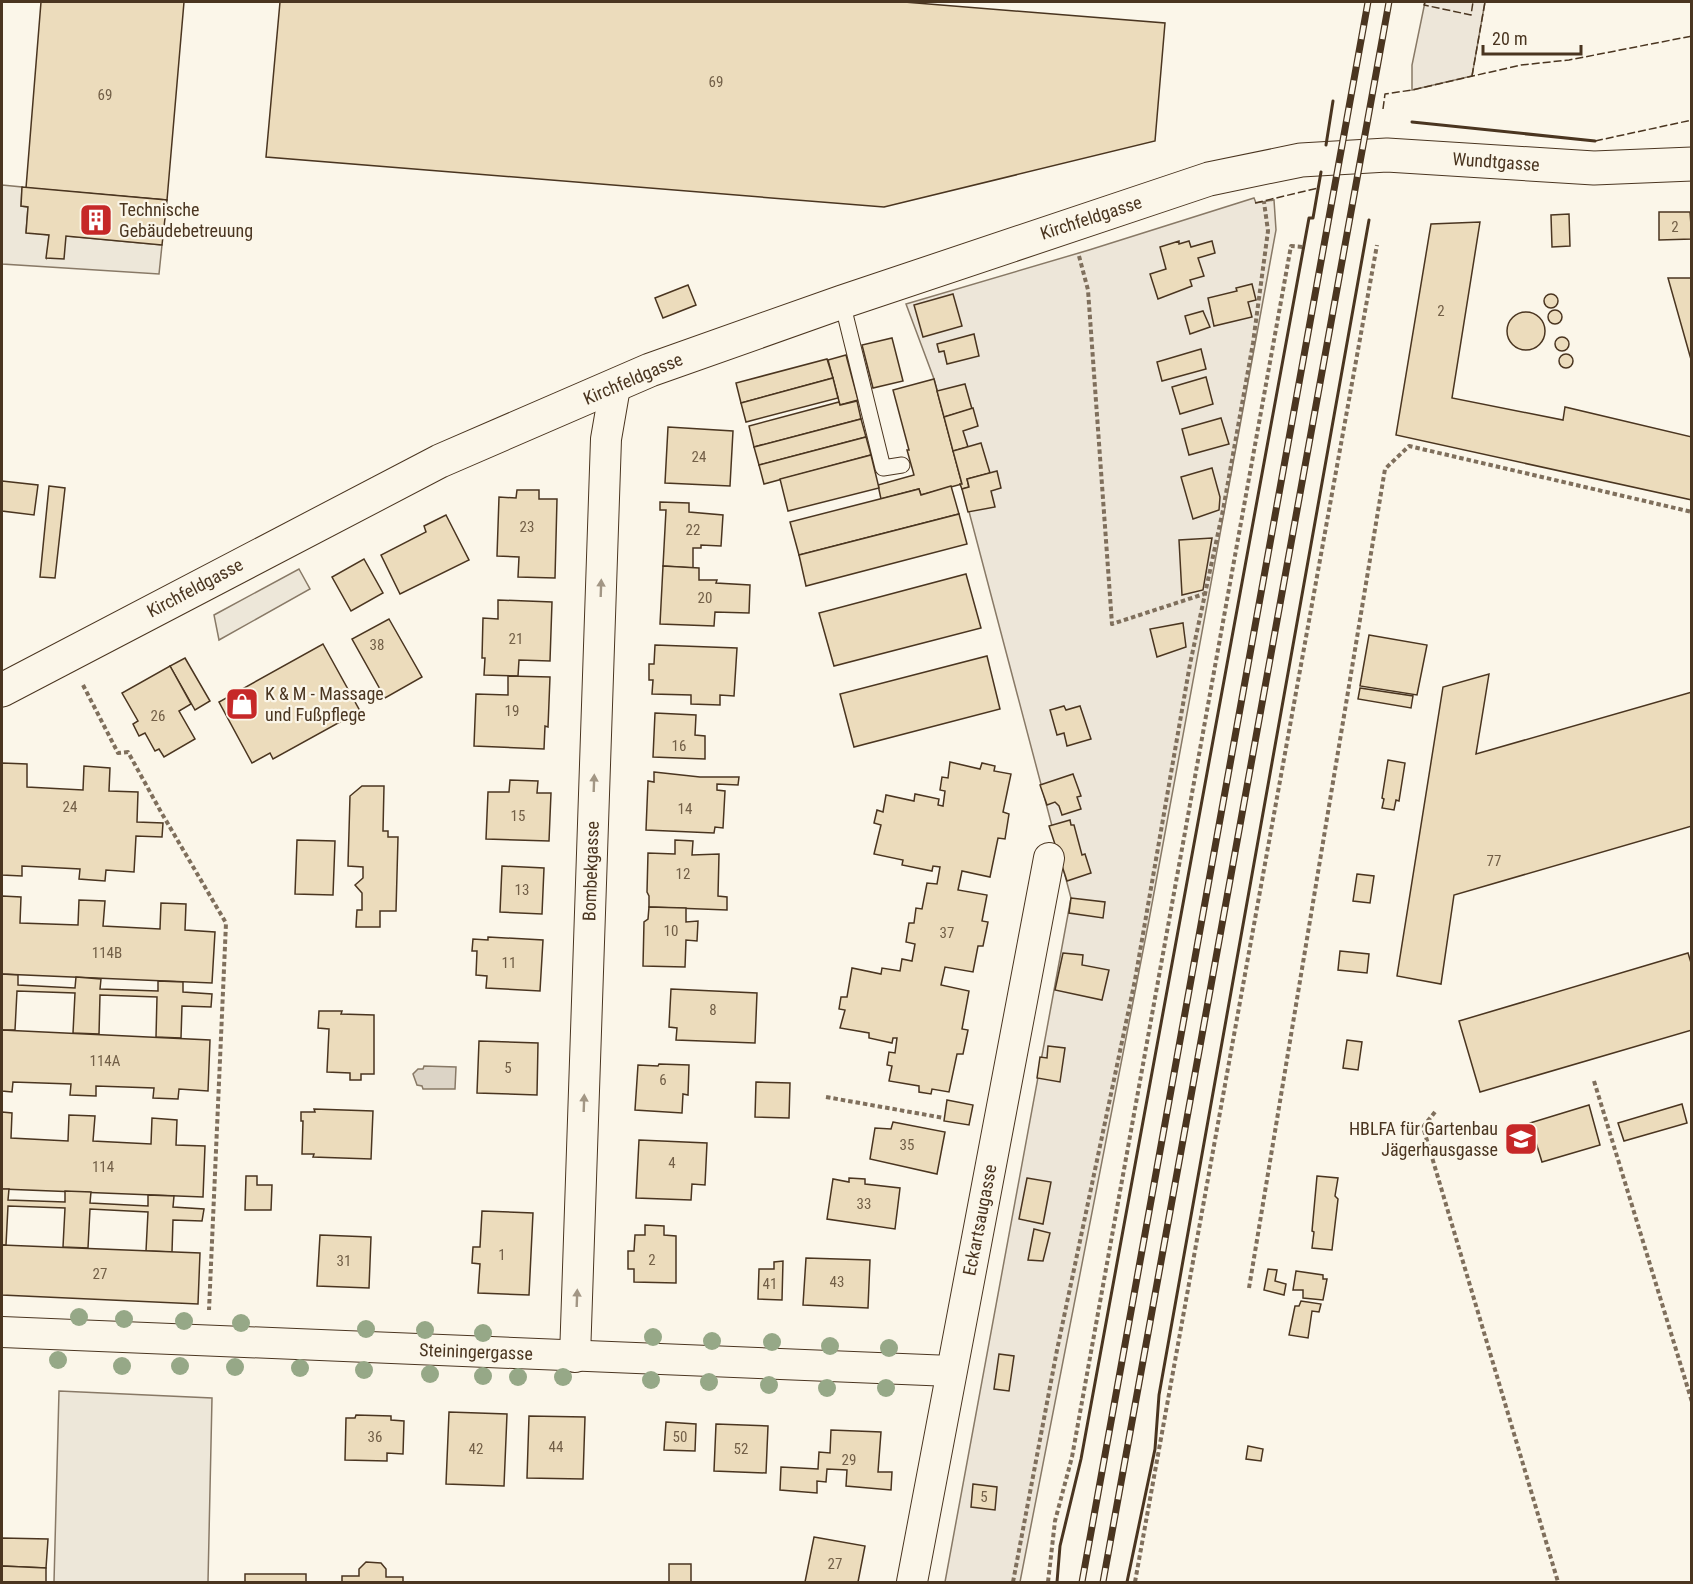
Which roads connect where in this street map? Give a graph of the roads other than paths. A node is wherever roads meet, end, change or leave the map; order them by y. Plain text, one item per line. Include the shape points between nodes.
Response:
1 (1301, 160) joint
2 (1692, 164) edge
3 (842, 302) junction
4 (615, 387) junction
5 (902, 465) dead end
6 (2, 690) edge
7 (1049, 858) dead end
8 (2, 1332) edge
9 (575, 1357) junction
10 (951, 1371) junction
11 (912, 1582) edge

1 - 2 street, Wundtgasse via 1388,155 1594,168
1 - 3 street, Kirchfeldgasse via 1209,179
3 - 4 street, Kirchfeldgasse via 698,352
3 - 5 lane via 883,468
4 - 6 street, Kirchfeldgasse via 440,461
9 -> 4 street, Bombekgasse via 606,439
7 - 10 street, Eckartsaugasse
8 - 9 street, Steiningergasse
9 - 10 street, Steiningergasse
10 - 11 street, Eckartsaugasse

